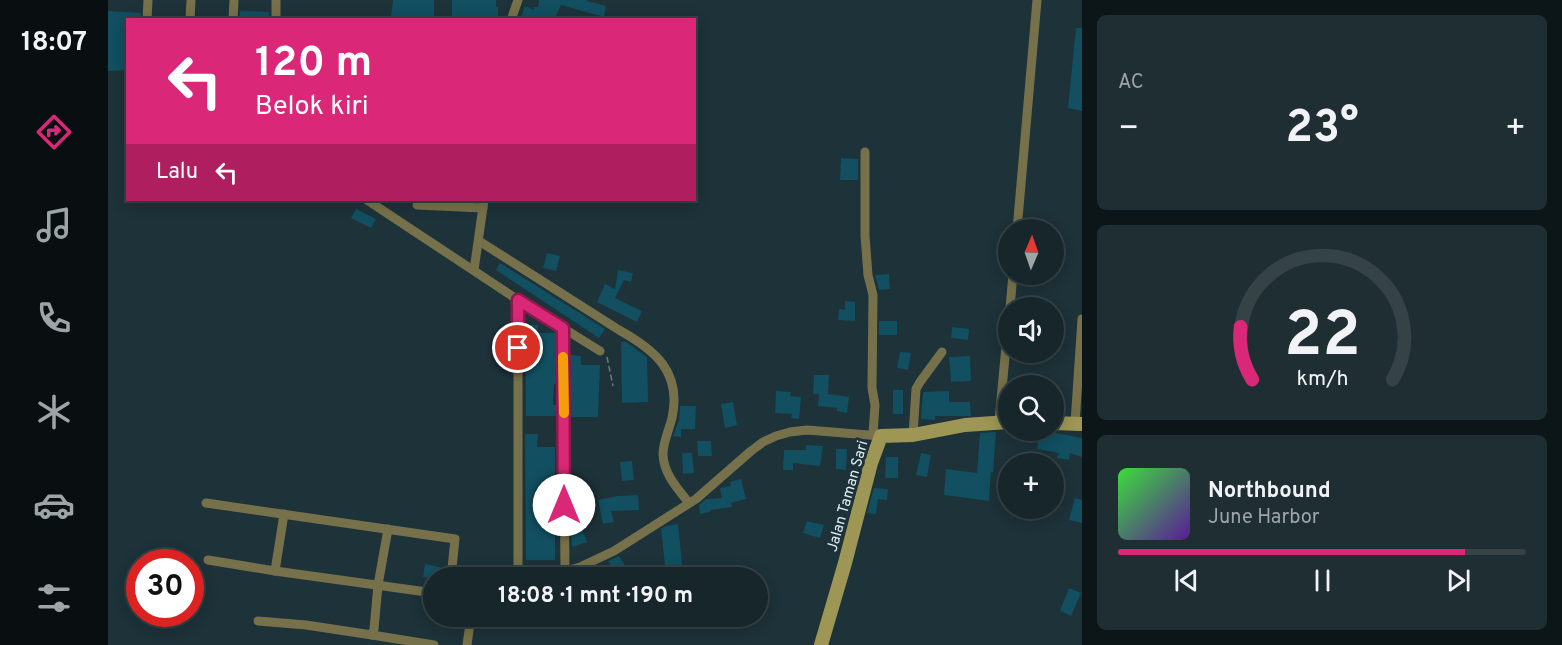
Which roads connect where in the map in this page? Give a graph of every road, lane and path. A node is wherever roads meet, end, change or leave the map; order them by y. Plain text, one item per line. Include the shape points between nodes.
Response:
1 (148, 0) edge
2 (191, 0) edge
3 (234, 0) edge
4 (276, 0) edge
5 (518, 0) edge
6 (1037, 0) edge
7 (147, 18) edge
8 (190, 18) edge
9 (233, 18) edge
10 (276, 18) edge
11 (512, 18) edge
12 (865, 152) dead end
13 (369, 201) edge
14 (484, 204) edge
15 (417, 205) dead end
16 (1018, 219) edge
17 (479, 241) junction
18 (474, 270) junction
19 (518, 300) junction
20 (1082, 319) edge
21 (563, 328) junction
22 (600, 351) joint
23 (942, 352) dead end
24 (613, 386) dead end
25 (998, 422) edge
26 (1078, 424) edge
27 (877, 435) junction
28 (913, 435) junction
29 (206, 503) dead end
30 (689, 503) junction
31 (284, 514) junction
32 (388, 529) junction
33 (208, 560) dead end
34 (452, 567) edge
35 (518, 567) edge
36 (565, 567) edge
37 (580, 567) edge
38 (276, 571) junction
39 (378, 585) junction
40 (423, 591) edge
41 (258, 621) dead end
42 (469, 627) edge
43 (372, 635) junction
44 (434, 645) edge
45 (467, 645) edge
46 (821, 645) edge

1 - 7 street
2 - 8 street
3 - 9 street
4 - 10 street
5 - 11 street
6 - 16 street
12 - 27 street via 865,236 873,295 872,388
13 - 18 street
14 - 15 street
14 - 17 street
17 - 18 street
17 - 30 street via 641,342 661,360 672,382 673,397 664,463
18 - 19 street
19 - 21 street
19 - 35 street
20 - 26 street
21 - 22 street
21 - 36 street
22 - 24 path via 608,358
23 - 28 street via 916,389
25 - 28 street, Jalan Taman Sari
27 - 28 street, Jalan Taman Sari
27 - 30 street via 807,430 776,436 751,451
27 - 46 street, Jalan Taman Sari
29 - 31 street
30 - 37 street via 614,551
31 - 32 street
31 - 38 street
32 - 34 street via 455,539
32 - 39 street
33 - 38 street
38 - 39 street
39 - 40 street
39 - 43 street
41 - 43 street
42 - 45 street
43 - 44 street

